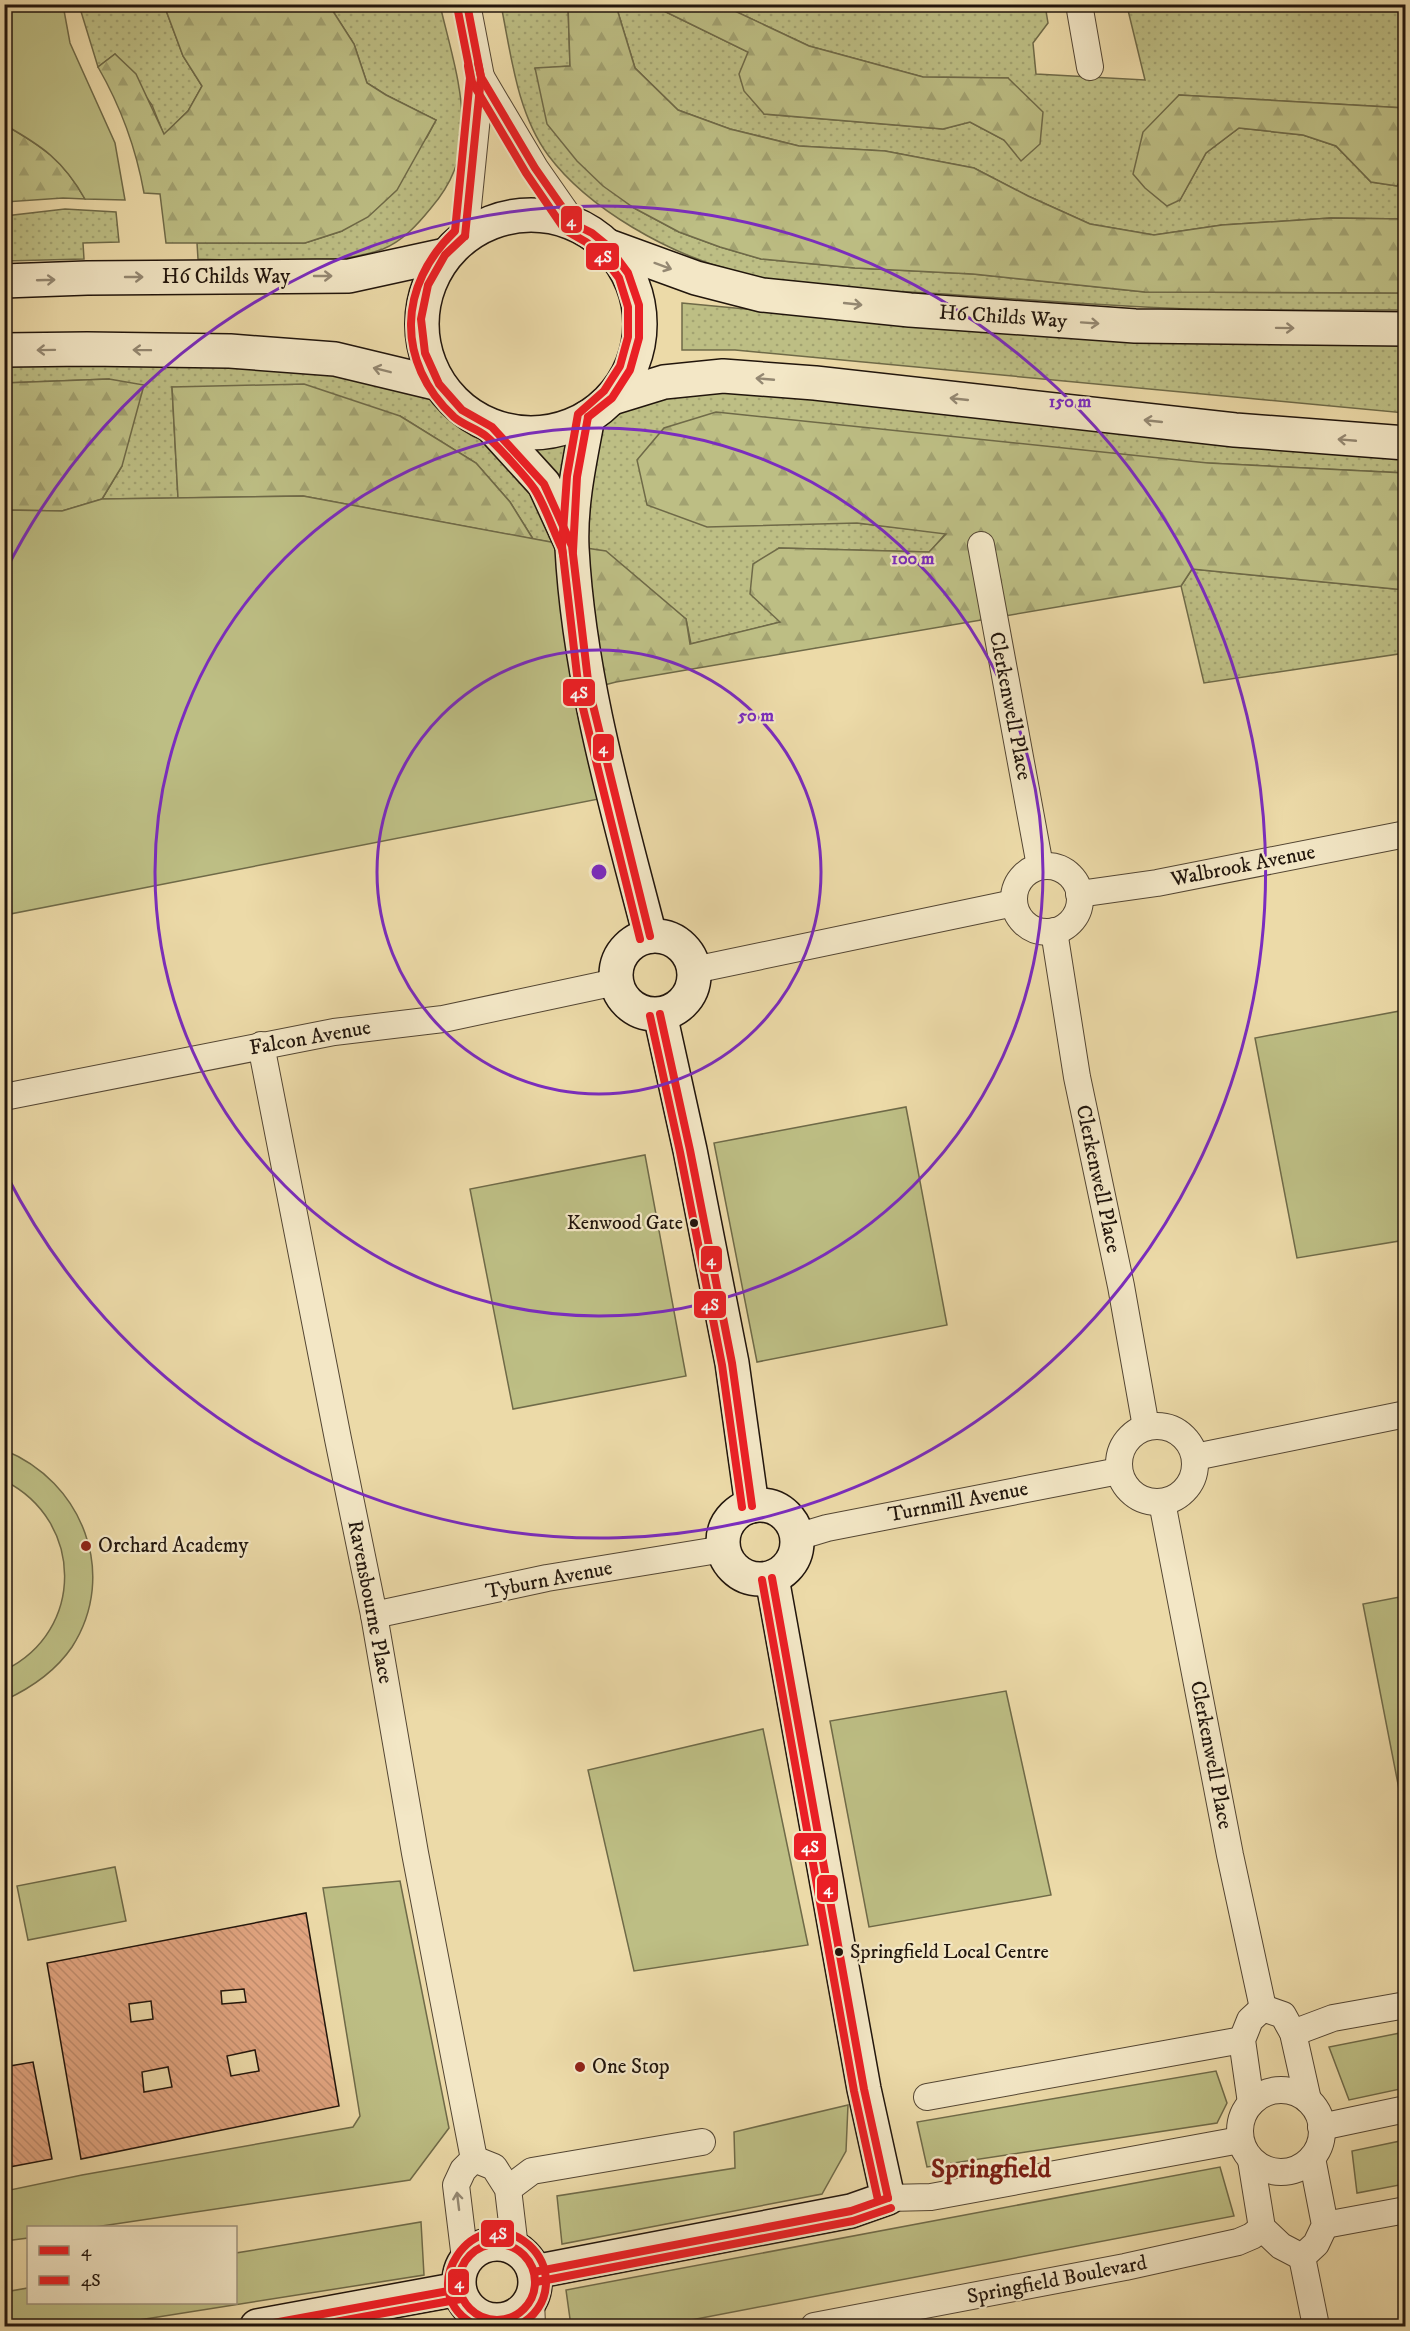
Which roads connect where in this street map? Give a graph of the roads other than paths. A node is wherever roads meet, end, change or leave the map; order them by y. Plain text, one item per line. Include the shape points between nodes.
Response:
1 (467, 4) edge
2 (1079, 4) edge
3 (1090, 67) dead end
4 (481, 77) junction
5 (574, 224) junction
6 (455, 246) junction
7 (608, 246) junction
8 (4, 281) edge
9 (1406, 329) edge
10 (4, 350) edge
11 (439, 384) junction
12 (600, 407) junction
13 (492, 427) junction
14 (1406, 443) edge
15 (981, 545) dead end
16 (572, 546) junction
17 (1406, 834) edge
18 (1040, 866) junction
19 (1080, 894) junction
20 (1014, 903) junction
21 (1054, 931) junction
22 (650, 936) junction
23 (694, 970) junction
24 (616, 982) junction
25 (660, 1014) junction
26 (261, 1046) junction
27 (4, 1097) edge
28 (1406, 1414) edge
29 (1146, 1427) junction
30 (1195, 1457) junction
31 (1119, 1471) junction
32 (1162, 1502) junction
33 (752, 1506) junction
34 (797, 1537) junction
35 (724, 1550) junction
36 (772, 1578) junction
37 (374, 1615) junction
38 (1406, 2005) edge
39 (1263, 2008) junction
40 (1293, 2033) junction
41 (1242, 2040) junction
42 (927, 2097) dead end
43 (1308, 2100) junction
44 (1251, 2103) junction
45 (1406, 2109) edge
46 (1321, 2127) junction
47 (702, 2142) dead end
48 (1246, 2150) junction
49 (1312, 2158) junction
50 (474, 2159) junction
51 (508, 2189) junction
52 (888, 2198) junction
53 (1406, 2210) edge
54 (1325, 2225) junction
55 (1262, 2228) junction
56 (1302, 2257) junction
57 (528, 2287) edge
58 (469, 2297) edge
59 (257, 2326) edge
60 (814, 2326) edge
61 (1316, 2326) edge

1 - 4 street
2 - 3 street
4 - 5 street via 535,168
4 - 6 street
5 - 6 street, H6 Childs Way via 537,215 499,219
5 - 7 street, H6 Childs Way
8 -> 6 street, H6 Childs Way via 349,276
6 - 11 street via 428,285 421,319 425,353
7 -> 9 street, H6 Childs Way via 696,278 762,295 1135,326
7 - 12 street via 628,273 639,305 639,338 630,370
11 -> 10 street via 335,359 230,351
11 - 13 street via 462,410
12 - 13 street via 560,429 526,433
14 -> 12 street via 1235,430 723,376 664,382
12 - 16 street via 577,477
13 - 16 street via 544,484
15 - 18 street, Clerkenwell Place
16 - 22 street via 589,689
17 - 19 street, Walbrook Avenue via 1157,883
18 - 19 street via 1051,866 1070,875
18 - 20 street via 1020,879
19 - 21 street via 1076,913
20 - 21 street via 1024,922 1043,931
20 - 23 street
21 - 29 street, Clerkenwell Place via 1077,1077
22 - 23 street via 674,940 687,953
22 - 24 street via 627,947 616,969
23 - 25 street via 694,982 686,999 672,1011
24 - 25 street via 627,1003 636,1010
24 - 26 street, Falcon Avenue via 442,1019 334,1032
25 - 33 street via 732,1363
26 - 27 street, Falcon Avenue
26 - 37 street, Ravensbourne Place
28 - 30 street
29 - 30 street via 1172,1428 1186,1440
29 - 31 street via 1127,1439 1118,1460
30 - 32 street via 1195,1469 1184,1491
31 - 32 street via 1134,1495
31 - 34 street, Turnmill Avenue
32 - 39 street, Clerkenwell Place via 1227,1844
33 - 34 street via 762,1505 781,1512
33 - 35 street via 741,1510 726,1527
34 - 36 street via 789,1566
35 - 36 street via 736,1571 760,1580
35 - 37 street, Tyburn Avenue via 547,1578
36 - 52 street via 864,2089
37 - 50 street, Ravensbourne Place
38 - 40 street via 1333,2018
39 - 40 street via 1283,2015
39 - 41 street via 1250,2020
40 - 43 street
41 - 42 street
41 - 44 street
43 - 44 street via 1285,2090 1261,2095
43 - 46 street
44 - 48 street via 1242,2120
45 - 46 street
46 - 49 street
47 - 51 street via 532,2171
48 - 49 street via 1262,2168 1282,2172 1302,2166
48 - 52 street via 931,2197
48 - 55 street
49 - 54 street
50 - 51 street via 494,2167
58 -> 50 street via 456,2185
51 - 57 street
52 - 57 street via 851,2211
53 - 54 street
54 - 56 street via 1317,2244
55 - 56 street via 1281,2246
55 - 60 street, Springfield Boulevard via 1238,2242 1125,2267
56 - 61 street
57 - 58 street via 522,2310 499,2320 486,2319
57 - 58 street via 504,2244 483,2246
58 - 59 street

